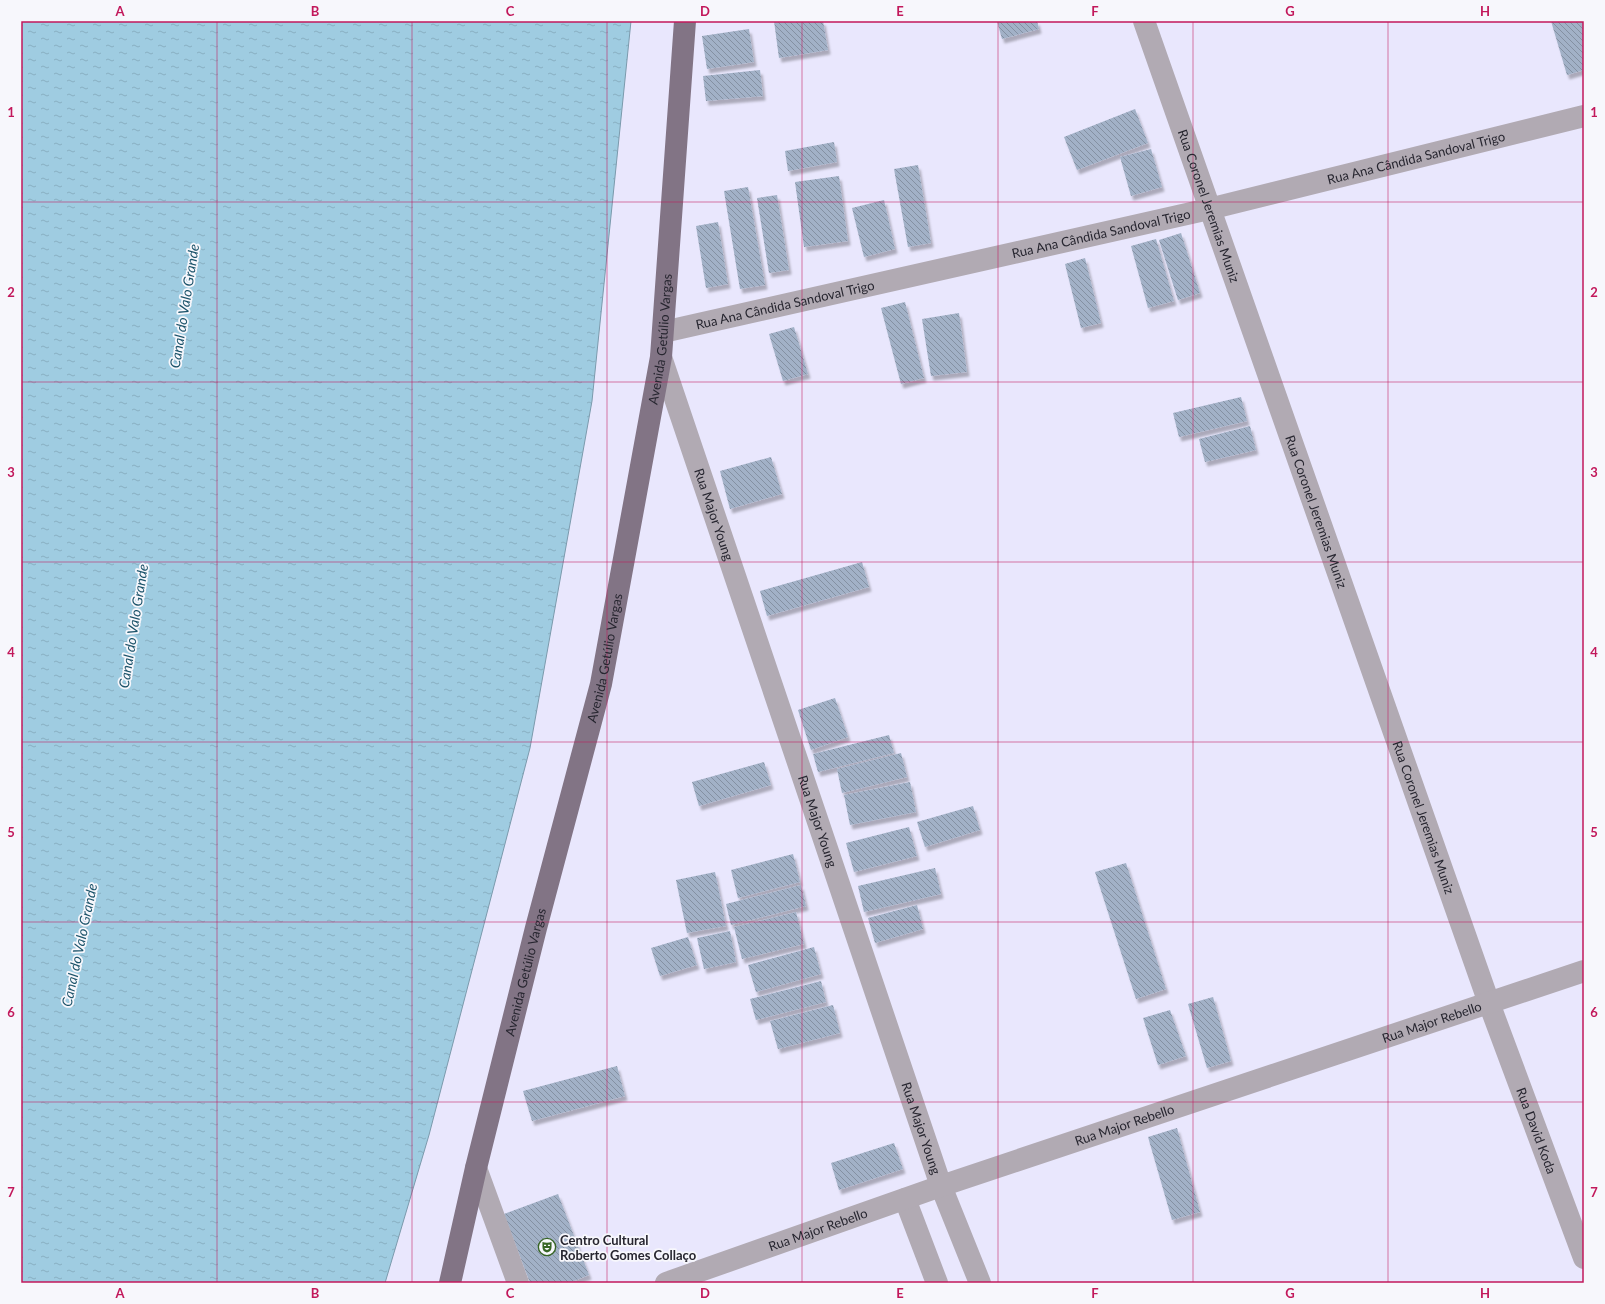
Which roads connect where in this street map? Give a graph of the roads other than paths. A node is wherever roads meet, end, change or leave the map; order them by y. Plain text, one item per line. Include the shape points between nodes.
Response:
1 (685, 21) edge
2 (1144, 21) edge
3 (1584, 116) edge
4 (1209, 209) junction
5 (663, 332) junction
6 (661, 357) junction
7 (1584, 971) edge
8 (1489, 1003) junction
9 (476, 1168) junction
10 (941, 1186) junction
11 (905, 1199) junction
12 (1584, 1258) edge
13 (450, 1283) edge
14 (518, 1283) edge
15 (666, 1283) edge
16 (936, 1283) edge
17 (980, 1283) edge

1 - 5 main road, Avenida Getúlio Vargas
2 - 4 street, Rua Coronel Jeremias Muniz
3 - 4 street, Rua Ana Cândida Sandoval Trigo
4 - 5 street, Rua Ana Cândida Sandoval Trigo
4 - 8 street, Rua Coronel Jeremias Muniz
5 - 6 main road, Avenida Getúlio Vargas
6 - 9 main road, Avenida Getúlio Vargas via 601,684
6 - 10 street, Rua Major Young
7 - 8 street, Rua Major Rebello
8 - 10 street, Rua Major Rebello
8 - 12 street, Rua David Koda
9 - 13 main road, Avenida Getúlio Vargas
9 - 14 street
10 - 11 street, Rua Major Rebello
10 - 17 street, Rua Major Young
11 - 15 street, Rua Major Rebello
11 - 16 street

